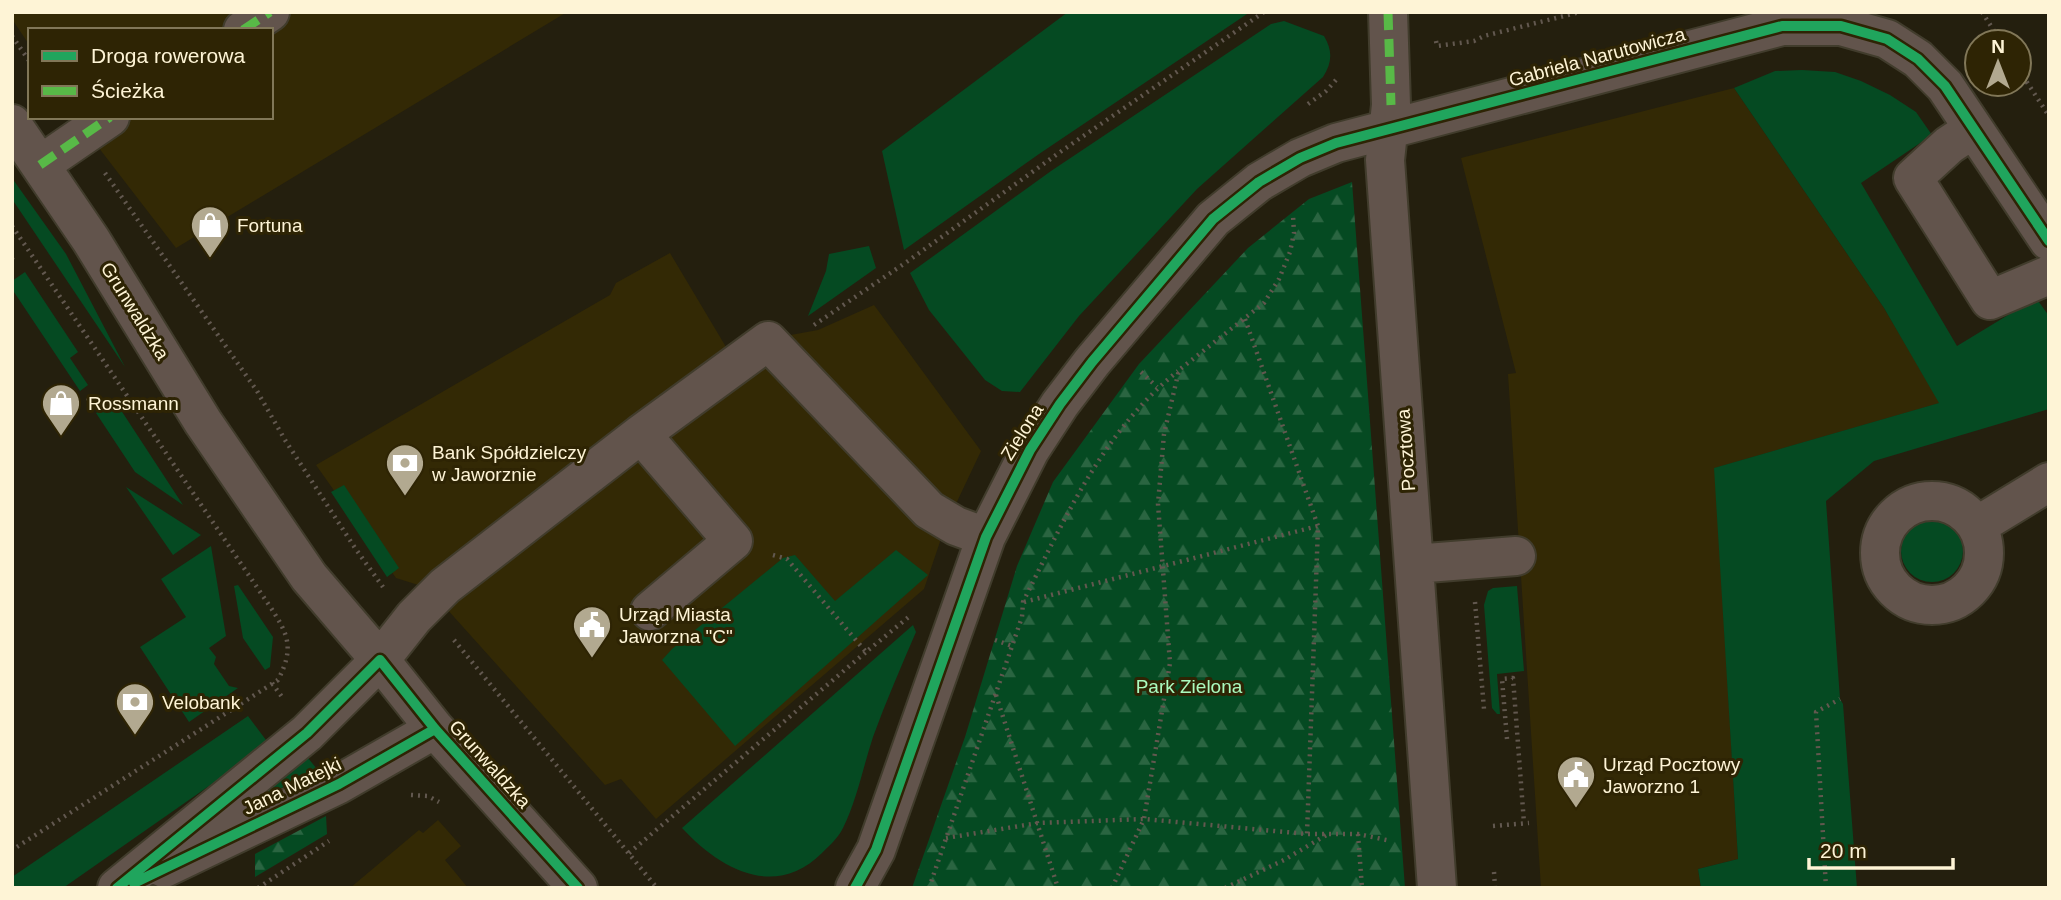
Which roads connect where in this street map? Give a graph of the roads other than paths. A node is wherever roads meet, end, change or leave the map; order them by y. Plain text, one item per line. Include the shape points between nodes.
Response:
1 (270, 12) edge
2 (1388, 12) edge
3 (1809, 19) edge
4 (1867, 21) edge
5 (246, 28) edge
6 (1390, 117) junction
7 (12, 124) edge
8 (95, 127) edge
9 (1973, 129) junction
10 (40, 165) junction
11 (2049, 241) edge
12 (2049, 275) edge
13 (641, 434) junction
14 (2049, 482) edge
15 (1977, 526) dead end
16 (986, 537) junction
17 (1516, 556) dead end
18 (1414, 564) junction
19 (650, 611) dead end
20 (380, 660) junction
21 (435, 729) junction
22 (117, 888) edge
23 (124, 888) edge
24 (578, 888) edge
25 (855, 888) edge
26 (1437, 888) edge

1 - 5 street
2 - 6 street, Pocztowa
3 - 4 street, Gabriela Narutowicza via 1841,26
3 - 6 street, Gabriela Narutowicza
4 - 9 street, Gabriela Narutowicza via 1945,86
6 - 16 street, Zielona via 1259,181 1213,219 1092,362 1030,450
6 - 18 street, Pocztowa via 1385,160
7 - 10 street, Grunwaldzka
8 - 10 street
9 - 11 street, Gabriela Narutowicza
9 - 12 street via 1913,178 1990,300
10 - 20 street, Grunwaldzka via 309,577
13 - 16 street, Jana Matejki via 768,341 929,510
13 - 19 street via 733,541
13 - 20 street, Jana Matejki via 445,586
14 - 15 street
16 - 25 street, Zielona via 885,826
17 - 18 street
18 - 26 street, Pocztowa
20 - 21 street, Grunwaldzka
20 - 22 street, Jana Matejki via 307,733
21 - 23 street, Jana Matejki via 339,784
21 - 24 street, Grunwaldzka

